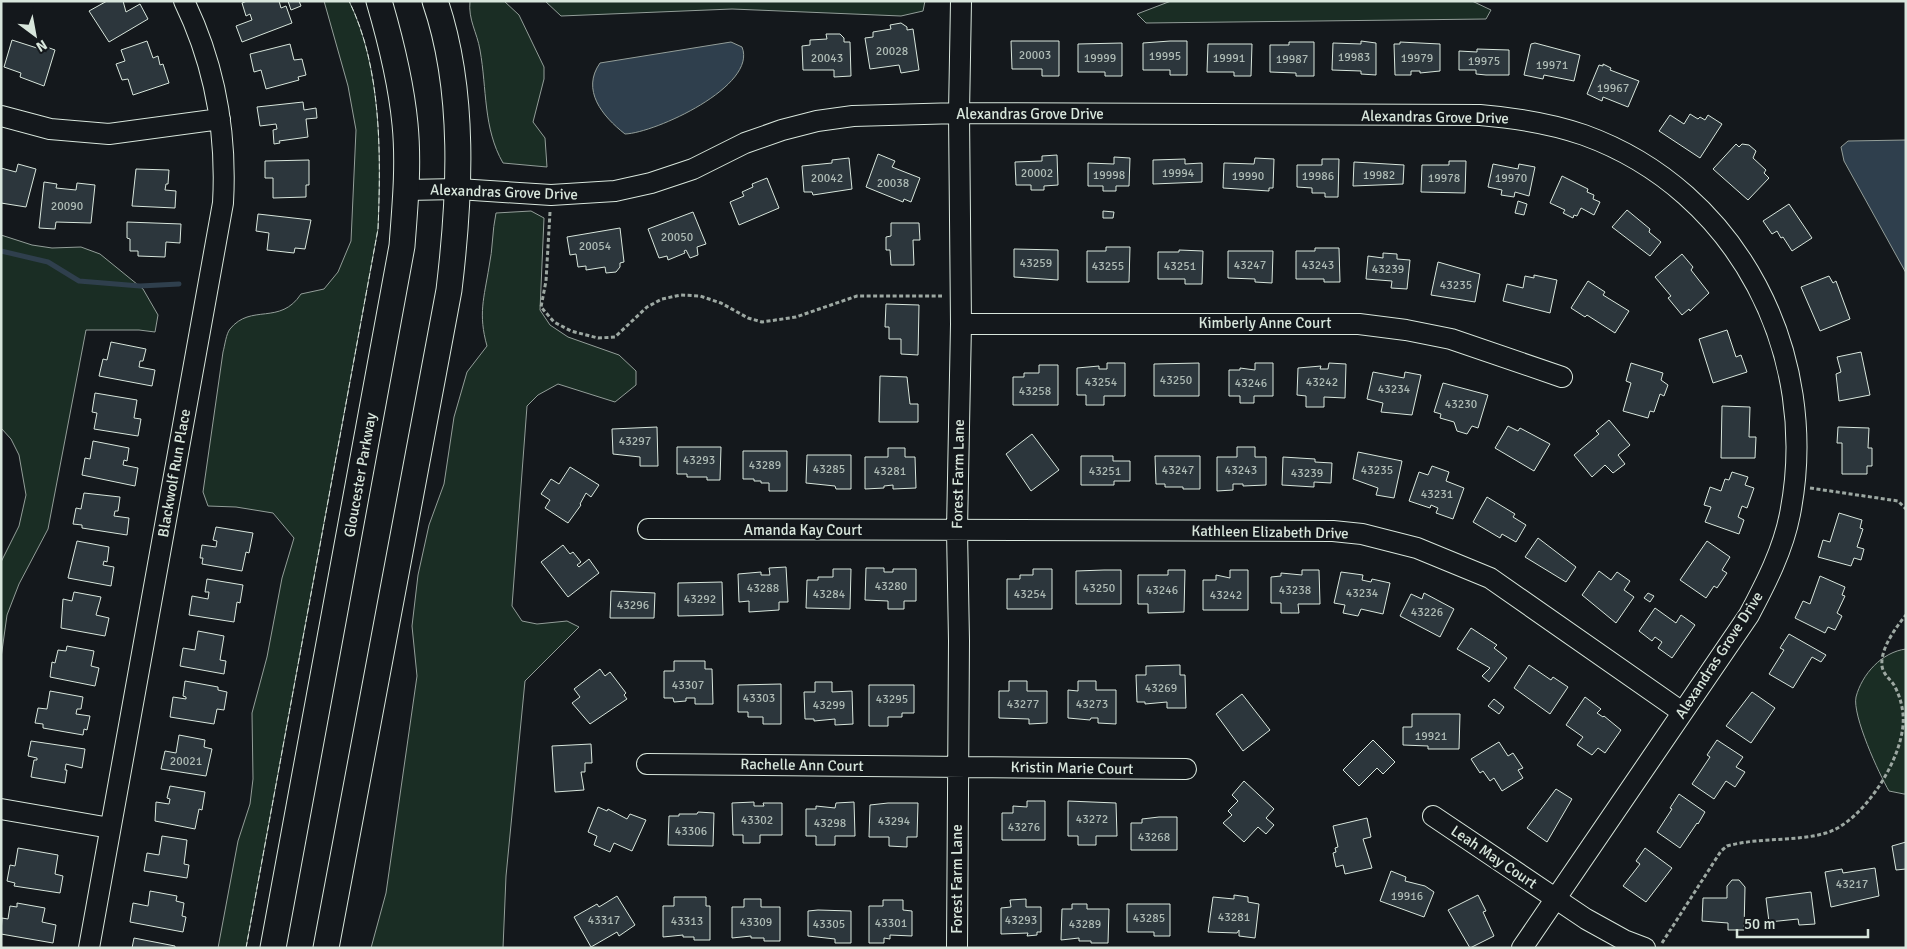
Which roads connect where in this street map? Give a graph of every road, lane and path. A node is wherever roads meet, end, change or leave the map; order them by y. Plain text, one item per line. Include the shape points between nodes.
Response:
1 (184, 1) edge
2 (379, 1) edge
3 (435, 1) edge
4 (961, 1) edge
5 (959, 113) junction
6 (1, 116) edge
7 (220, 119) junction
8 (458, 188) junction
9 (406, 190) junction
10 (551, 195) junction
11 (960, 297) junction
12 (961, 324) junction
13 (1562, 378) dead end
14 (1794, 486) junction
15 (1906, 509) edge
16 (648, 529) dead end
17 (957, 530) junction
18 (1906, 615) edge
19 (1682, 712) junction
20 (647, 764) dead end
21 (957, 766) junction
22 (1186, 769) dead end
23 (1, 809) edge
24 (1433, 816) dead end
25 (110, 828) junction
26 (1555, 899) junction
27 (89, 948) edge
28 (273, 948) edge
29 (326, 948) edge
30 (958, 948) edge
31 (1522, 948) edge
32 (1645, 948) edge
33 (1658, 948) edge

1 - 7 street, Blackwolf Run Place via 208,57
2 - 9 main road, Gloucester Parkway via 392,43 405,125
3 - 8 main road via 450,70 458,135
4 - 5 street, Forest Farm Lane
5 - 10 street, Alexandras Grove Drive via 853,116 817,121 746,143 693,169 651,183 615,191
5 - 11 street, Forest Farm Lane
5 - 14 street, Alexandras Grove Drive via 1480,115 1551,125 1609,146 1648,168 1703,213 1732,247 1765,300 1789,367 1795,402 1798,438
6 - 7 street via 50,129 109,134
7 - 25 street, Blackwolf Run Place via 225,169 223,203
8 - 9 street, Alexandras Grove Drive
8 - 10 street, Alexandras Grove Drive
8 - 29 main road via 449,290
9 - 28 main road, Gloucester Parkway via 402,246
10 - 11 path via 546,281 541,307 554,322 586,336 615,337 646,306 681,295 700,296 762,322 796,317 857,296
11 - 12 street, Forest Farm Lane
12 - 13 street, Kimberly Anne Court via 1360,324 1451,339
12 - 17 street, Forest Farm Lane
14 - 15 path via 1898,500
14 - 19 street, Alexandras Grove Drive via 1782,541 1766,583 1749,615
16 - 17 street, Amanda Kay Court
17 - 19 street, Kathleen Elizabeth Drive via 1333,531 1390,540 1490,578
17 - 21 street, Forest Farm Lane
18 - 33 path via 1883,654 1882,667 1900,700 1903,716 1900,737 1889,768 1865,804 1852,818 1826,833 1727,846
19 - 26 street, Alexandras Grove Drive
20 - 21 street, Rachelle Ann Court
21 - 22 street, Kristin Marie Court
21 - 30 street, Forest Farm Lane
23 - 25 street
24 - 26 street, Leah May Court
25 - 27 street, Blackwolf Run Place
26 - 31 street, Alexandras Grove Drive
26 - 32 street, Leah May Court via 1624,940

